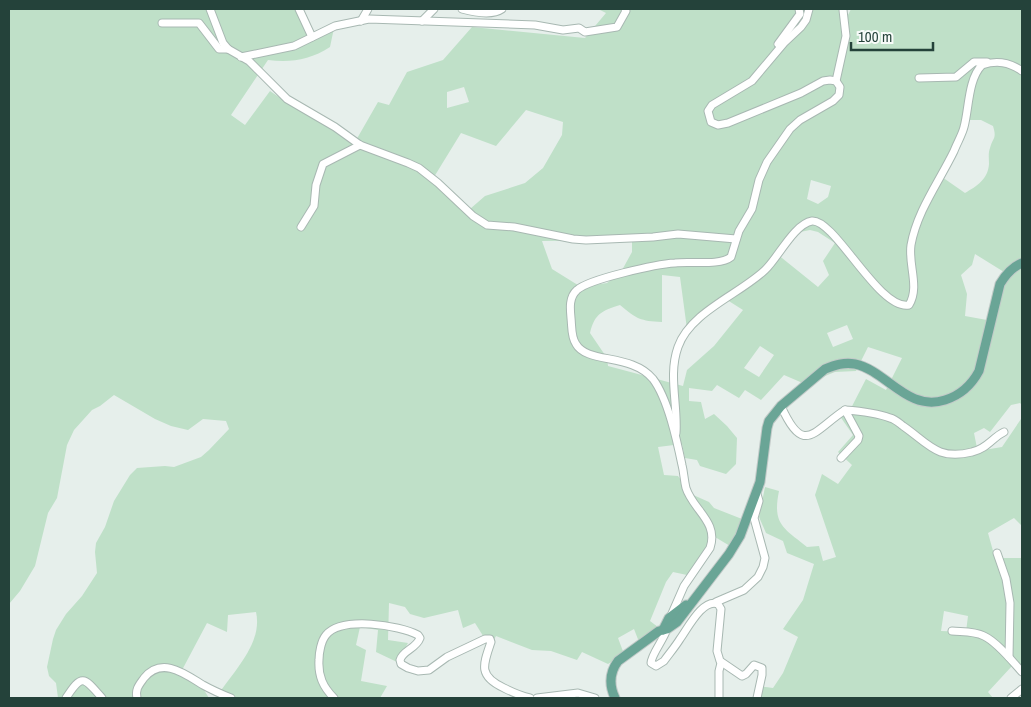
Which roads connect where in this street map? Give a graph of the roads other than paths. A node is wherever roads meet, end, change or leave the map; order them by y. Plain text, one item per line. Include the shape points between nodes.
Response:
1 (210, 9) edge
2 (299, 9) edge
3 (368, 9) edge
4 (434, 9) edge
5 (462, 9) edge
6 (502, 9) edge
7 (625, 9) edge
8 (799, 9) edge
9 (809, 9) edge
10 (843, 10) edge
11 (362, 21) junction
12 (422, 21) junction
13 (162, 23) dead end
14 (312, 37) junction
15 (228, 49) junction
16 (774, 56) junction
17 (242, 57) junction
18 (990, 62) junction
19 (1022, 71) edge
20 (919, 78) dead end
21 (836, 81) junction
22 (360, 145) junction
23 (302, 227) dead end
24 (736, 239) junction
25 (1022, 263) edge
26 (781, 406) junction
27 (845, 410) junction
28 (1004, 432) dead end
29 (676, 438) junction
30 (841, 458) dead end
31 (756, 494) junction
32 (997, 553) dead end
33 (691, 602) junction
34 (716, 602) junction
35 (669, 618) junction
36 (665, 629) junction
37 (952, 631) dead end
38 (1009, 657) junction
39 (721, 663) junction
40 (1022, 672) edge
41 (1022, 689) edge
42 (66, 698) edge
43 (102, 698) edge
44 (137, 698) edge
45 (231, 698) edge
46 (334, 698) edge
47 (530, 698) edge
48 (537, 698) edge
49 (595, 698) edge
50 (615, 698) edge
51 (719, 698) edge
52 (757, 698) edge
53 (1011, 698) edge

1 - 15 street
2 - 14 street
3 - 11 street
4 - 12 street
5 - 6 street via 472,12 498,12
7 - 12 street via 617,27 585,32 578,28 564,30 535,25
8 - 16 street via 800,14 773,52
9 - 16 street via 801,27
10 - 21 street via 846,36
11 - 12 street
11 - 14 street via 335,26
13 - 15 street via 199,23 219,49
14 - 17 street via 294,46
15 - 17 street
16 - 21 street via 752,81 712,105 708,111 711,122 718,125 728,123 823,81
17 - 22 street via 287,100
18 - 19 street via 1013,65
18 - 20 street via 974,62 956,77
18 - 29 street via 977,71 964,128 923,207 915,230 911,247 914,285 909,305 895,304 822,223 812,221 802,225 764,272 720,302 682,336 673,370
21 - 24 street via 840,87 839,95 790,129 766,162 752,209
22 - 23 street via 323,164 314,206
22 - 24 street via 419,168 473,216 493,227 514,227 586,240 678,234
24 - 29 street via 731,257 724,262 647,267 583,285 570,302 577,347 586,354 636,366 648,375 658,388
25 - 26 main road via 1006,273 1000,284 979,371 973,382 953,398 941,402 916,400 866,368 846,363 825,369
26 - 27 street via 790,424 805,436 812,436
26 - 31 main road via 769,420
27 - 28 street via 892,418 928,447 957,454 974,452
27 - 30 street via 859,436 856,444
29 - 35 street via 685,486 713,536 710,548 684,586
31 - 33 main road via 735,545
31 - 34 street via 759,501 754,522 765,558 763,567 758,577 744,590
32 - 38 street via 1010,603
33 - 35 main road
33 - 36 main road via 678,622
34 - 36 street via 699,612 664,661 656,666 651,663 651,658 664,639
34 - 39 street via 721,609 718,651
35 - 36 main road
36 - 50 main road via 614,665 610,680
37 - 38 street via 984,635
38 - 40 street
39 - 51 street
39 - 52 street via 742,676 754,665 762,668
41 - 53 street
42 - 43 street via 82,680 87,681
44 - 45 street via 137,688 147,675 164,667 183,672
46 - 47 street via 319,676 323,640 337,627 370,624 418,636 417,644 400,660 405,667 418,671 429,670 447,657 490,640 484,666 488,678
48 - 49 street via 578,693

